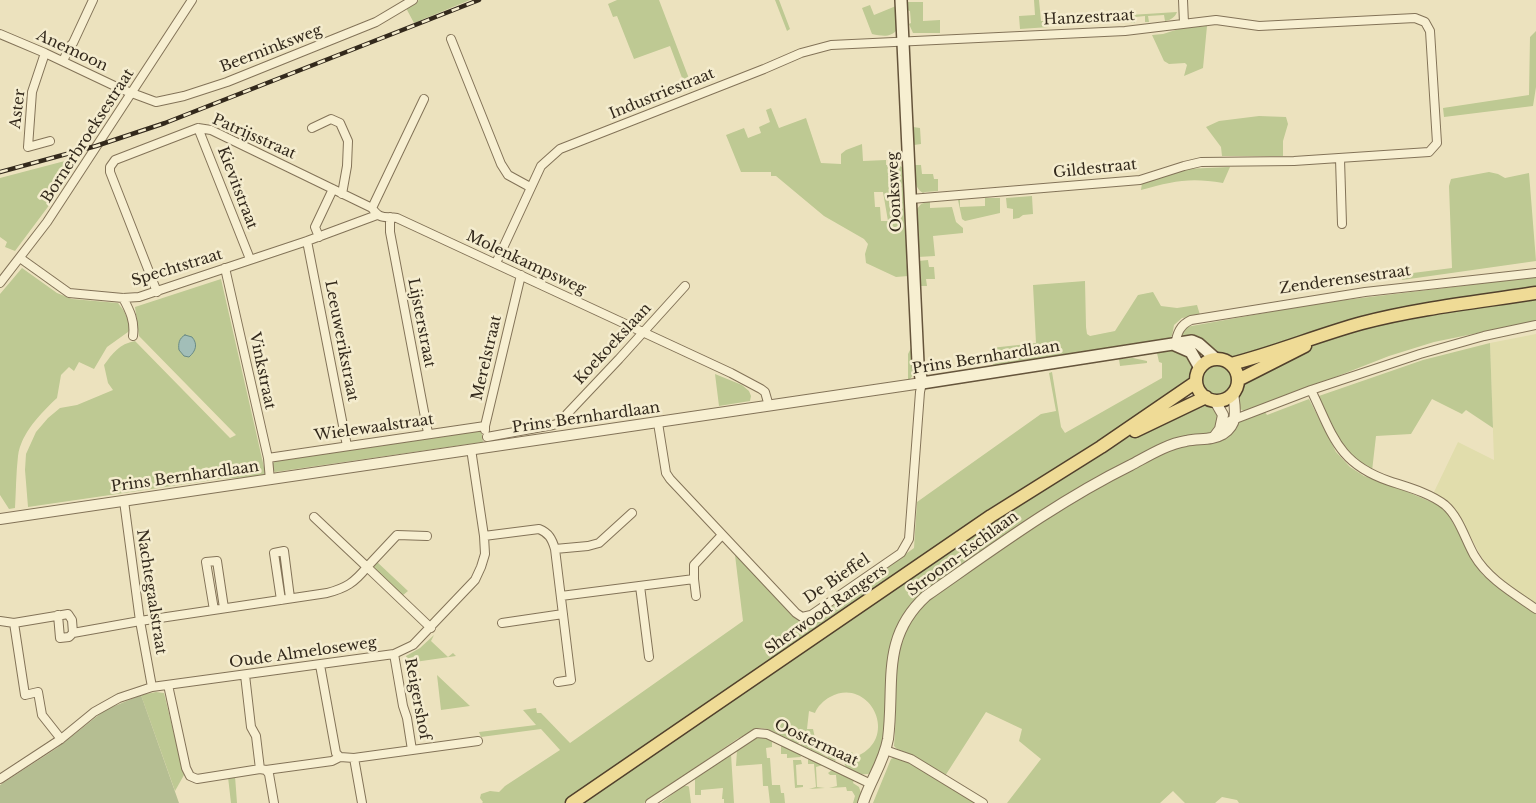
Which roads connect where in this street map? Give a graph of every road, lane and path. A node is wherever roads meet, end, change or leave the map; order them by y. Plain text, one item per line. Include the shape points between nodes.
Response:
1 (93, 0) edge
2 (192, 0) edge
3 (413, 0) edge
4 (901, 0) edge
5 (1183, 0) edge
6 (1184, 23) junction
7 (0, 34) edge
8 (451, 39) dead end
9 (903, 41) junction
10 (45, 53) junction
11 (62, 61) junction
12 (133, 94) junction
13 (424, 99) dead end
14 (198, 128) junction
15 (312, 128) dead end
16 (50, 140) dead end
17 (1437, 140) joint
18 (1340, 159) junction
19 (530, 187) junction
20 (333, 189) junction
21 (342, 194) junction
22 (911, 198) junction
23 (375, 212) junction
24 (390, 217) junction
25 (1342, 224) dead end
26 (319, 237) junction
27 (307, 241) junction
28 (20, 258) junction
29 (250, 259) junction
30 (496, 263) junction
31 (226, 268) junction
32 (1536, 273) edge
33 (521, 275) junction
34 (0, 283) edge
35 (685, 286) dead end
36 (157, 292) junction
37 (1536, 293) edge
38 (123, 298) junction
39 (1536, 326) edge
40 (643, 333) junction
41 (133, 336) dead end
42 (1323, 336) junction
43 (1175, 344) junction
44 (1216, 359) junction
45 (1231, 364) junction
46 (1200, 368) junction
47 (1238, 380) junction
48 (922, 382) junction
49 (1196, 382) junction
50 (1311, 390) junction
51 (1233, 393) junction
52 (1211, 399) junction
53 (769, 406) junction
54 (1234, 420) junction
55 (563, 422) junction
56 (658, 422) junction
57 (1222, 424) junction
58 (484, 426) junction
59 (428, 433) junction
60 (568, 435) junction
61 (1213, 438) junction
62 (488, 442) junction
63 (347, 446) junction
64 (1101, 447) junction
65 (471, 449) junction
66 (268, 458) junction
67 (270, 480) junction
68 (124, 501) junction
69 (632, 513) dead end
70 (314, 517) dead end
71 (0, 519) edge
72 (722, 534) junction
73 (427, 536) dead end
74 (484, 536) junction
75 (555, 549) junction
76 (367, 567) junction
77 (694, 579) junction
78 (640, 586) junction
79 (560, 596) junction
80 (696, 596) dead end
81 (290, 598) junction
82 (280, 600) junction
83 (224, 608) junction
84 (1536, 609) edge
85 (214, 610) junction
86 (563, 614) junction
87 (58, 615) junction
88 (0, 621) edge
89 (140, 621) junction
90 (14, 623) junction
91 (502, 623) dead end
92 (431, 628) junction
93 (73, 633) junction
94 (394, 654) junction
95 (648, 657) dead end
96 (320, 664) junction
97 (245, 676) junction
98 (558, 682) dead end
99 (168, 685) junction
100 (152, 687) junction
101 (61, 739) junction
102 (478, 741) dead end
103 (412, 750) junction
104 (885, 750) junction
105 (340, 757) junction
106 (354, 758) junction
107 (263, 769) junction
108 (0, 779) edge
109 (871, 784) junction
110 (274, 803) edge
111 (362, 803) edge
112 (572, 803) edge
113 (650, 803) edge
114 (863, 803) edge
115 (983, 803) edge

1 - 11 street
2 - 12 street, Bornerbroeksestraat
3 - 12 street, Beerninksweg via 376,22 227,82 156,102
4 - 9 main road, Oonksweg
5 - 6 street
6 - 9 street, Hanzestraat via 1125,30
6 - 17 street, Hanzestraat via 1216,20 1259,26 1416,18 1425,22 1430,31
7 - 10 street, Anemoon
8 - 19 street via 501,164 508,175
9 - 19 street, Industriestraat via 830,45 801,52 560,149 541,166
9 - 22 main road, Oonksweg
10 - 11 street, Anemoon
10 - 16 street, Aster via 32,92 28,147
11 - 12 street, Anemoon
12 - 28 street, Bornerbroeksestraat via 48,222
13 - 23 street
14 - 20 street, Patrijsstraat via 211,130
14 - 29 street, Kievitstraat
14 - 36 street, Patrijsstraat via 116,160 110,167
15 - 21 street via 331,119 340,123 348,141
17 - 18 street, Gildestraat via 1429,152
18 - 22 street, Gildestraat via 1201,162 1140,180
18 - 25 street
19 - 30 street, Industriestraat
20 - 21 street, Patrijsstraat
20 - 26 street via 315,227
21 - 23 street, Patrijsstraat
22 - 48 main road, Oonksweg
23 - 24 street, Molenkampsweg via 382,217
23 - 26 street, Spechtstraat
24 - 30 street, Molenkampsweg
24 - 59 street, Lijsterstraat via 390,232
26 - 27 street, Spechtstraat
27 - 29 street, Spechtstraat
27 - 63 street, Leeuwerikstraat
28 - 34 street, Bornerbroeksestraat
28 - 38 street, Spechtstraat via 69,293
29 - 31 street, Spechtstraat
30 - 33 street, Molenkampsweg
31 - 36 street, Spechtstraat
31 - 66 street, Vinkstraat
32 - 43 street, Zenderensestraat via 1365,292 1190,320 1177,333
33 - 40 street, Molenkampsweg
33 - 58 street, Merelstraat
35 - 40 street, Koekoekslaan
36 - 38 street, Spechtstraat
37 - 42 main road via 1408,312
38 - 41 street via 131,313
39 - 50 street via 1438,348
40 - 53 street, Molenkampsweg via 761,388
40 - 55 street, Koekoekslaan
42 - 45 main road
42 - 47 main road
43 - 44 main road, Prins Bernhardlaan via 1192,341
43 - 46 main road via 1190,352
43 - 48 main road, Prins Bernhardlaan
44 - 45 main road
44 - 46 main road
45 - 47 main road
46 - 49 main road
47 - 51 main road
48 - 53 street, Prins Bernhardlaan
48 - 72 street, De Bieffel via 909,540 900,552 802,617
49 - 52 main road
49 - 64 main road, Sherwood Rangers
50 - 54 street
50 - 84 street via 1337,444 1350,460 1374,475 1427,495 1446,506 1485,571
51 - 52 main road via 1227,398
51 - 54 street
52 - 57 street via 1223,415
52 - 64 main road, Sherwood Rangers
53 - 56 street, Prins Bernhardlaan
54 - 57 street
54 - 61 street via 1224,434
55 - 60 street
55 - 62 street
56 - 60 street, Prins Bernhardlaan
56 - 72 street, De Bieffel via 666,473
57 - 61 street
58 - 59 street, Wielewaalstraat
58 - 62 street, Merelstraat
59 - 63 street, Wielewaalstraat
60 - 62 street, Prins Bernhardlaan
61 - 104 street, Stroom-Eschlaan via 1186,440 1104,478 1047,513 916,605 903,623 892,655
62 - 65 street, Prins Bernhardlaan
63 - 66 street, Wielewaalstraat
64 - 112 main road, Sherwood Rangers via 991,516
65 - 67 street, Prins Bernhardlaan
65 - 74 street, Oude Almeloseweg
66 - 67 street, Vinkstraat
67 - 68 street, Prins Bernhardlaan
68 - 71 street, Prins Bernhardlaan
68 - 89 street, Nachtegaalstraat
69 - 75 street via 599,543
70 - 76 street
72 - 77 street via 694,565
73 - 76 street via 397,535
74 - 75 street via 539,529 551,537
74 - 92 street, Oude Almeloseweg via 485,554 475,580
75 - 79 street
76 - 81 street via 343,589
76 - 92 street
77 - 78 street
77 - 80 street
78 - 79 street
78 - 95 street
79 - 86 street
81 - 82 street
81 - 82 street via 284,552 278,552 274,553
82 - 83 street
83 - 85 street
83 - 85 street via 217,560 206,562
85 - 89 street
86 - 91 street
86 - 98 street via 571,680
87 - 90 street
87 - 93 street via 71,616
87 - 93 street via 60,638
88 - 90 street
89 - 93 street
89 - 100 street, Nachtegaalstraat
90 - 101 street via 25,695 38,692 42,715
92 - 94 street, Oude Almeloseweg via 413,645
94 - 96 street, Oude Almeloseweg
94 - 103 street, Reigershof
96 - 97 street, Oude Almeloseweg
96 - 105 street via 336,753
97 - 99 street, Oude Almeloseweg
97 - 107 street via 251,727
99 - 100 street, Oude Almeloseweg
99 - 107 street, Reigershof via 190,776 197,779
100 - 101 street, Oude Almeloseweg via 119,698 94,712
101 - 108 street, Oude Almeloseweg
102 - 103 street, Reigershof
103 - 106 street, Reigershof
104 - 109 street, Stroom-Eschlaan
104 - 115 street via 911,759
105 - 106 street, Reigershof
105 - 107 street, Reigershof via 332,761
106 - 111 street
107 - 110 street via 268,774
109 - 113 street, Oostermaat via 767,734 756,732
109 - 114 street, Stroom-Eschlaan

